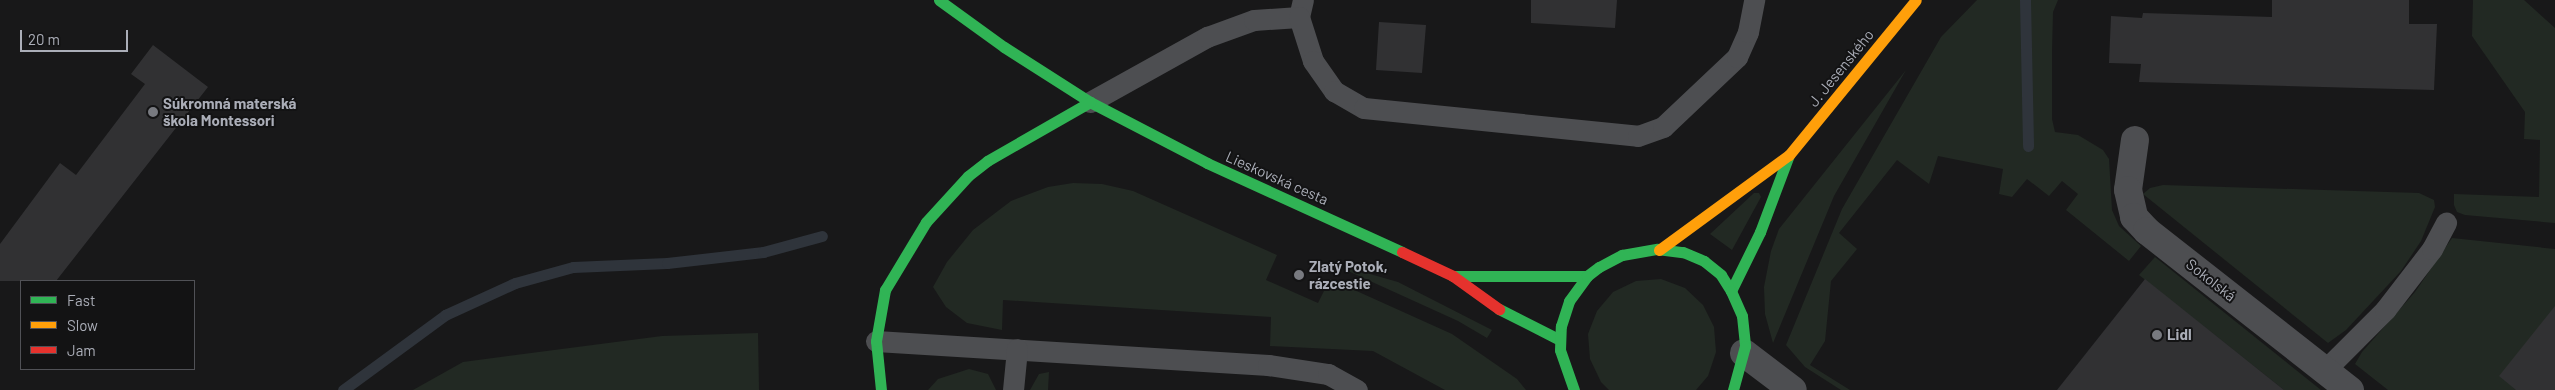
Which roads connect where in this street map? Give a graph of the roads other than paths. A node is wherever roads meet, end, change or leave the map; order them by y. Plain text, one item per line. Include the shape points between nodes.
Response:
1 (939, 0) edge
2 (1754, 0) edge
3 (1916, 0) edge
4 (1301, 9) edge
5 (1090, 102) junction
6 (2135, 140) dead end
7 (1789, 155) junction
8 (2446, 223) dead end
9 (1659, 250) junction
10 (1453, 276) junction
11 (1587, 276) junction
12 (1732, 291) junction
13 (1560, 340) junction
14 (876, 341) junction
15 (1017, 349) junction
16 (1744, 353) junction
17 (2325, 370) junction
18 (1325, 382) edge
19 (881, 390) edge
20 (1014, 390) edge
21 (1357, 390) edge
22 (1574, 390) edge
23 (1733, 390) edge
24 (1793, 390) edge
25 (2350, 390) edge

1 - 5 street, Lieskovská cesta via 1004,47
2 - 4 lane via 1748,32 1737,57 1663,127 1638,136 1364,108 1334,91 1313,61
3 - 7 street, J. Jesenského
4 - 5 lane via 1254,20 1208,37
5 - 10 street, Lieskovská cesta via 1199,159
5 - 14 street via 987,160 926,222 885,290
6 - 17 street, Sokolská via 2128,190 2134,217 2147,231
7 - 9 street, J. Jesenského
7 - 12 street, J. Jesenského via 1760,232
8 - 17 lane via 2432,249 2390,304
9 - 11 street via 1622,255
9 - 12 street via 1683,252 1704,261 1721,275
10 - 11 street, Lieskovská cesta
10 - 13 street, Lieskovská cesta via 1508,315
11 - 13 street via 1569,301
12 - 16 street via 1742,316
13 - 22 street via 1563,362
14 - 15 lane
14 - 19 street
15 - 18 lane via 1268,365
15 - 20 lane
16 - 23 street
16 - 24 street
17 - 25 street, Sokolská
18 - 21 lane

